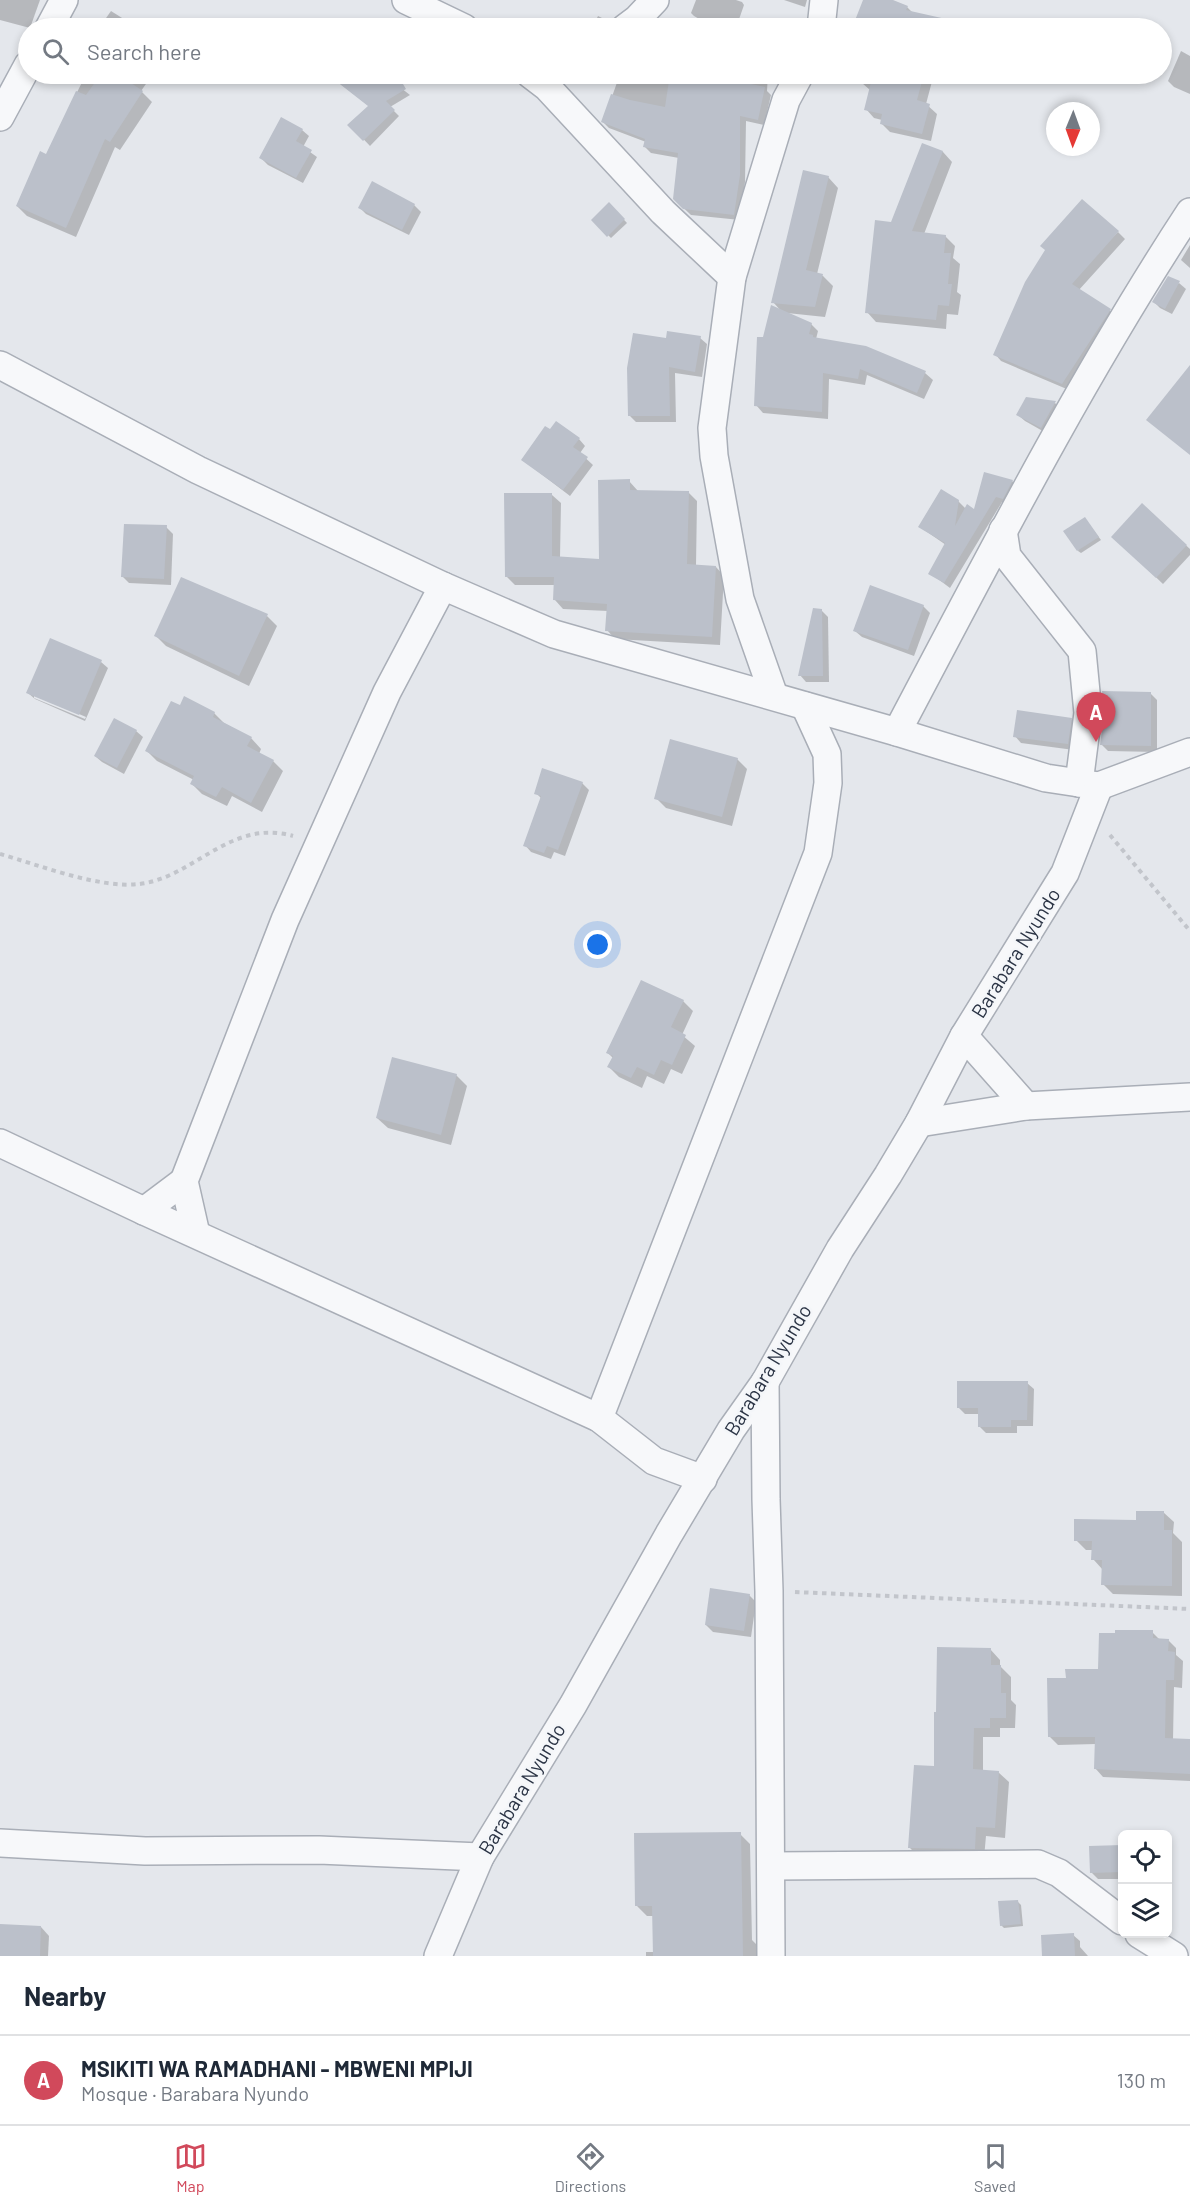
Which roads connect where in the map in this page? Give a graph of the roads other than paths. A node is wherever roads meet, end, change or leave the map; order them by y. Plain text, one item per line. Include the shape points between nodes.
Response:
1 (64, 0) edge
2 (655, 0) edge
3 (824, 0) edge
4 (423, 4) edge
5 (54, 18) edge
6 (447, 18) edge
7 (638, 18) edge
8 (822, 18) edge
9 (18, 84) edge
10 (552, 84) edge
11 (795, 84) edge
12 (0, 117) edge
13 (1190, 212) edge
14 (732, 277) junction
15 (0, 365) edge
16 (1003, 530) junction
17 (443, 586) junction
18 (774, 696) junction
19 (805, 706) junction
20 (897, 732) junction
21 (1190, 752) edge
22 (1089, 784) junction
23 (964, 1036) junction
24 (1190, 1097) edge
25 (1026, 1106) junction
26 (919, 1123) junction
27 (0, 1143) edge
28 (184, 1181) junction
29 (144, 1211) junction
30 (196, 1234) junction
31 (765, 1382) junction
32 (599, 1418) junction
33 (703, 1479) junction
34 (0, 1843) edge
35 (480, 1857) junction
36 (772, 1866) junction
37 (1118, 1918) edge
38 (1145, 1938) edge
39 (438, 1956) edge
40 (771, 1956) edge
41 (1174, 1956) edge

1 - 5 street
2 - 7 street
3 - 8 street
4 - 6 street
9 - 12 street
10 - 14 street via 663,212
11 - 14 street via 786,100
13 - 16 street via 1138,292
14 - 18 street via 712,428 714,456 740,599
15 - 17 street via 198,470
16 - 20 street
16 - 22 street, Barabara Nyundo via 1007,556 1082,651 1089,713
17 - 18 street via 554,634
17 - 28 street via 387,692 285,920
18 - 19 street
19 - 20 street
19 - 32 street via 827,754 828,783 818,853
20 - 22 street via 1046,778
21 - 22 street
22 - 23 street, Barabara Nyundo via 1090,811 1065,873
23 - 25 street
23 - 26 street, Barabara Nyundo
24 - 25 street
25 - 26 street
26 - 31 street, Barabara Nyundo via 840,1249
27 - 29 street
28 - 29 street
28 - 30 street
29 - 30 street
30 - 32 street
31 - 33 street, Barabara Nyundo
31 - 36 street
32 - 33 street via 654,1461
33 - 35 street, Barabara Nyundo
34 - 35 street via 145,1851 319,1850
35 - 39 street, Barabara Nyundo
36 - 37 street via 1038,1864 1059,1873
36 - 40 street
38 - 41 street

